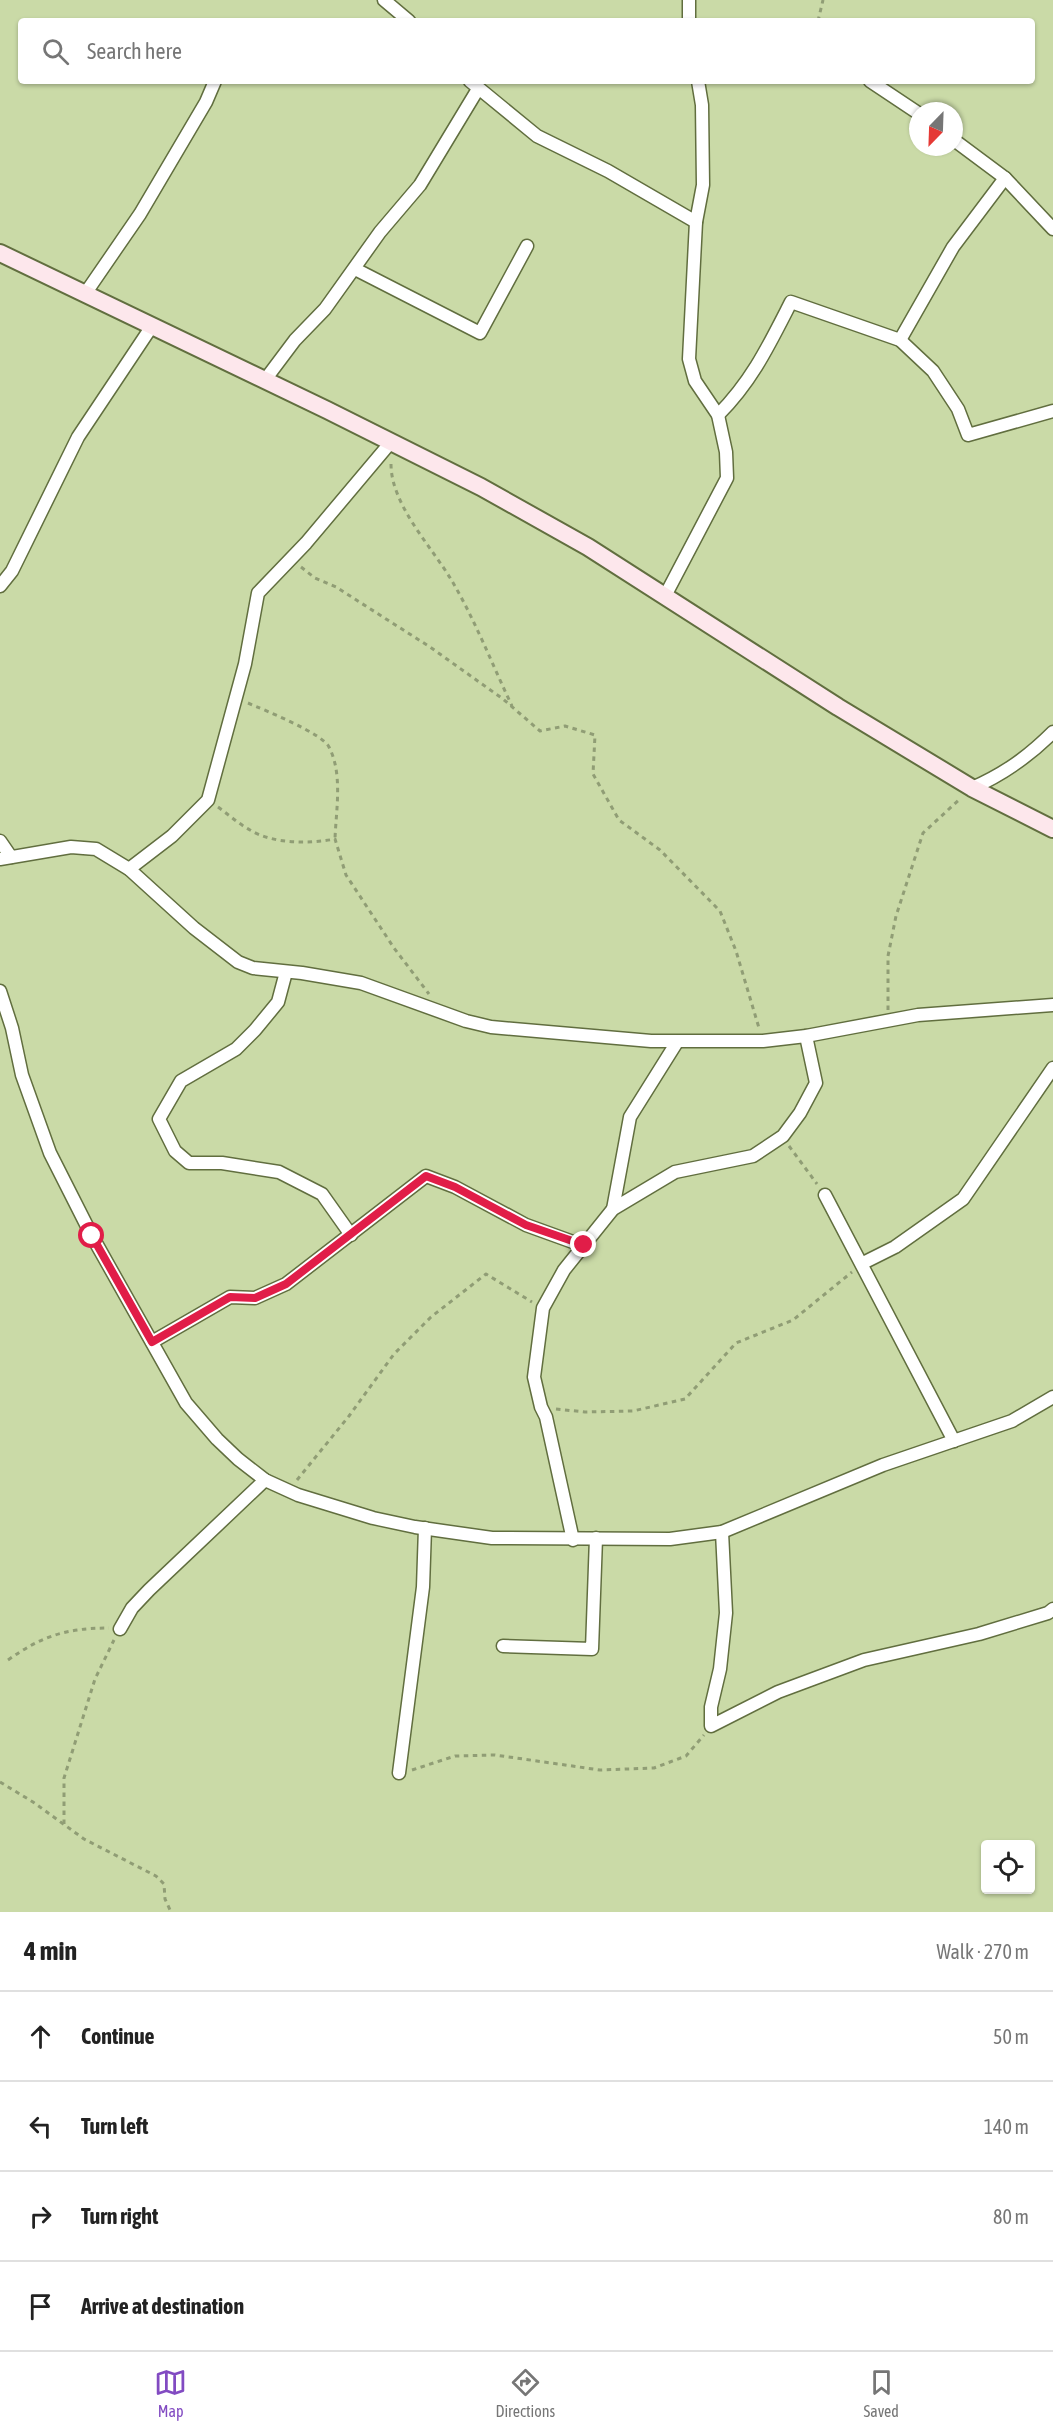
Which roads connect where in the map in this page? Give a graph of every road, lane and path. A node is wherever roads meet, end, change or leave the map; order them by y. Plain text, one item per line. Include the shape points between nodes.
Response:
1 (384, 0) edge
2 (689, 0) edge
3 (823, 0) edge
4 (405, 18) edge
5 (691, 18) edge
6 (819, 18) edge
7 (213, 84) edge
8 (698, 84) edge
9 (874, 84) edge
10 (474, 85) edge
11 (909, 107) edge
12 (963, 147) edge
13 (1005, 178) junction
14 (696, 222) junction
15 (1053, 229) edge
16 (527, 246) dead end
17 (0, 253) edge
18 (356, 269) junction
19 (85, 294) junction
20 (152, 327) junction
21 (900, 340) junction
22 (265, 380) junction
23 (1053, 411) edge
24 (717, 415) junction
25 (391, 442) junction
26 (291, 559) junction
27 (0, 586) edge
28 (665, 596) junction
29 (236, 697) junction
30 (512, 708) junction
31 (1053, 732) edge
32 (972, 788) junction
33 (208, 800) junction
34 (1053, 829) edge
35 (335, 839) junction
36 (0, 841) edge
37 (5, 858) edge
38 (129, 870) junction
39 (286, 972) junction
40 (0, 991) edge
41 (1053, 1005) edge
42 (443, 1012) junction
43 (888, 1020) junction
44 (806, 1036) junction
45 (763, 1041) junction
46 (677, 1042) junction
47 (1053, 1068) edge
48 (783, 1136) junction
49 (825, 1195) joint
50 (613, 1209) junction
51 (351, 1235) junction
52 (584, 1245) junction
53 (862, 1263) junction
54 (543, 1308) junction
55 (152, 1342) junction
56 (1053, 1397) edge
57 (541, 1407) junction
58 (954, 1441) junction
59 (264, 1480) junction
60 (288, 1491) junction
61 (425, 1528) junction
62 (722, 1532) junction
63 (596, 1539) junction
64 (573, 1540) junction
65 (1053, 1609) edge
66 (120, 1629) junction
67 (503, 1646) dead end
68 (8, 1660) dead end
69 (711, 1726) junction
70 (399, 1773) joint
71 (0, 1782) edge
72 (64, 1824) junction
73 (171, 1912) edge

1 - 4 street
2 - 5 street
3 - 6 path
7 - 19 street via 140,214
8 - 14 street via 703,185
9 - 11 street
10 - 14 street via 537,135
10 - 18 street via 420,185 380,232
12 - 13 street
13 - 15 street
13 - 21 street via 953,247
14 - 24 street via 688,358 695,381
16 - 18 street via 480,333
17 - 19 main road
18 - 22 street
19 - 20 main road
20 - 22 main road
20 - 27 street via 78,437 12,571
21 - 23 street via 933,371 958,409 968,435
21 - 24 street via 791,302 753,375
22 - 25 main road
24 - 28 street via 726,452 727,478
25 - 26 street
25 - 28 main road via 588,547
25 - 30 path via 391,474 404,507 452,581
26 - 29 street via 258,593
26 - 30 path via 315,578 430,646
28 - 32 main road
29 - 33 street
29 - 35 path via 301,727 329,745 337,771
30 - 45 path via 540,731 565,726 595,735 593,774 619,820 660,850 720,911
31 - 32 street via 1001,775
32 - 34 main road
32 - 43 path via 923,833 896,916 888,956
33 - 35 path via 251,831 312,843
33 - 38 street via 172,836
35 - 42 path via 346,875 394,948
36 - 37 street
37 - 38 street via 71,847 96,849
38 - 39 street via 238,962
39 - 42 street via 361,983
39 - 51 street via 278,1002 255,1030 236,1048 181,1081 159,1119 175,1151 189,1163 222,1163 279,1172 322,1194
40 - 55 street via 22,1075 50,1153
41 - 43 street
42 - 46 street via 491,1027
43 - 44 street
44 - 45 street
44 - 48 street via 816,1083
45 - 46 street
46 - 50 street via 630,1117
47 - 53 street via 963,1199 895,1247
48 - 49 path
48 - 50 street via 753,1156 675,1172
49 - 53 street
50 - 52 street
51 - 52 street via 426,1176 526,1225
51 - 55 street via 286,1284 255,1298 230,1297
52 - 54 street via 564,1270
53 - 57 path via 793,1320 736,1343 685,1399 633,1411 585,1412
53 - 58 street
54 - 57 street via 534,1377
54 - 60 path via 486,1274 431,1317 394,1354
55 - 59 street via 186,1403 238,1460
56 - 58 street via 1012,1421
57 - 64 street
58 - 62 street via 872,1469
59 - 60 street
59 - 66 street via 149,1590
60 - 61 street via 373,1518
61 - 64 street via 492,1538
61 - 70 street via 423,1587
62 - 63 street via 670,1539
62 - 69 street via 726,1612
63 - 64 street
63 - 67 street via 592,1649
65 - 69 street via 979,1634 864,1659 778,1692
66 - 68 path via 78,1628 28,1646
66 - 72 path via 95,1679 72,1749 64,1778
69 - 70 path via 686,1756 654,1768 600,1770 495,1755 455,1756
71 - 72 path
72 - 73 path via 84,1839 156,1876 164,1884

